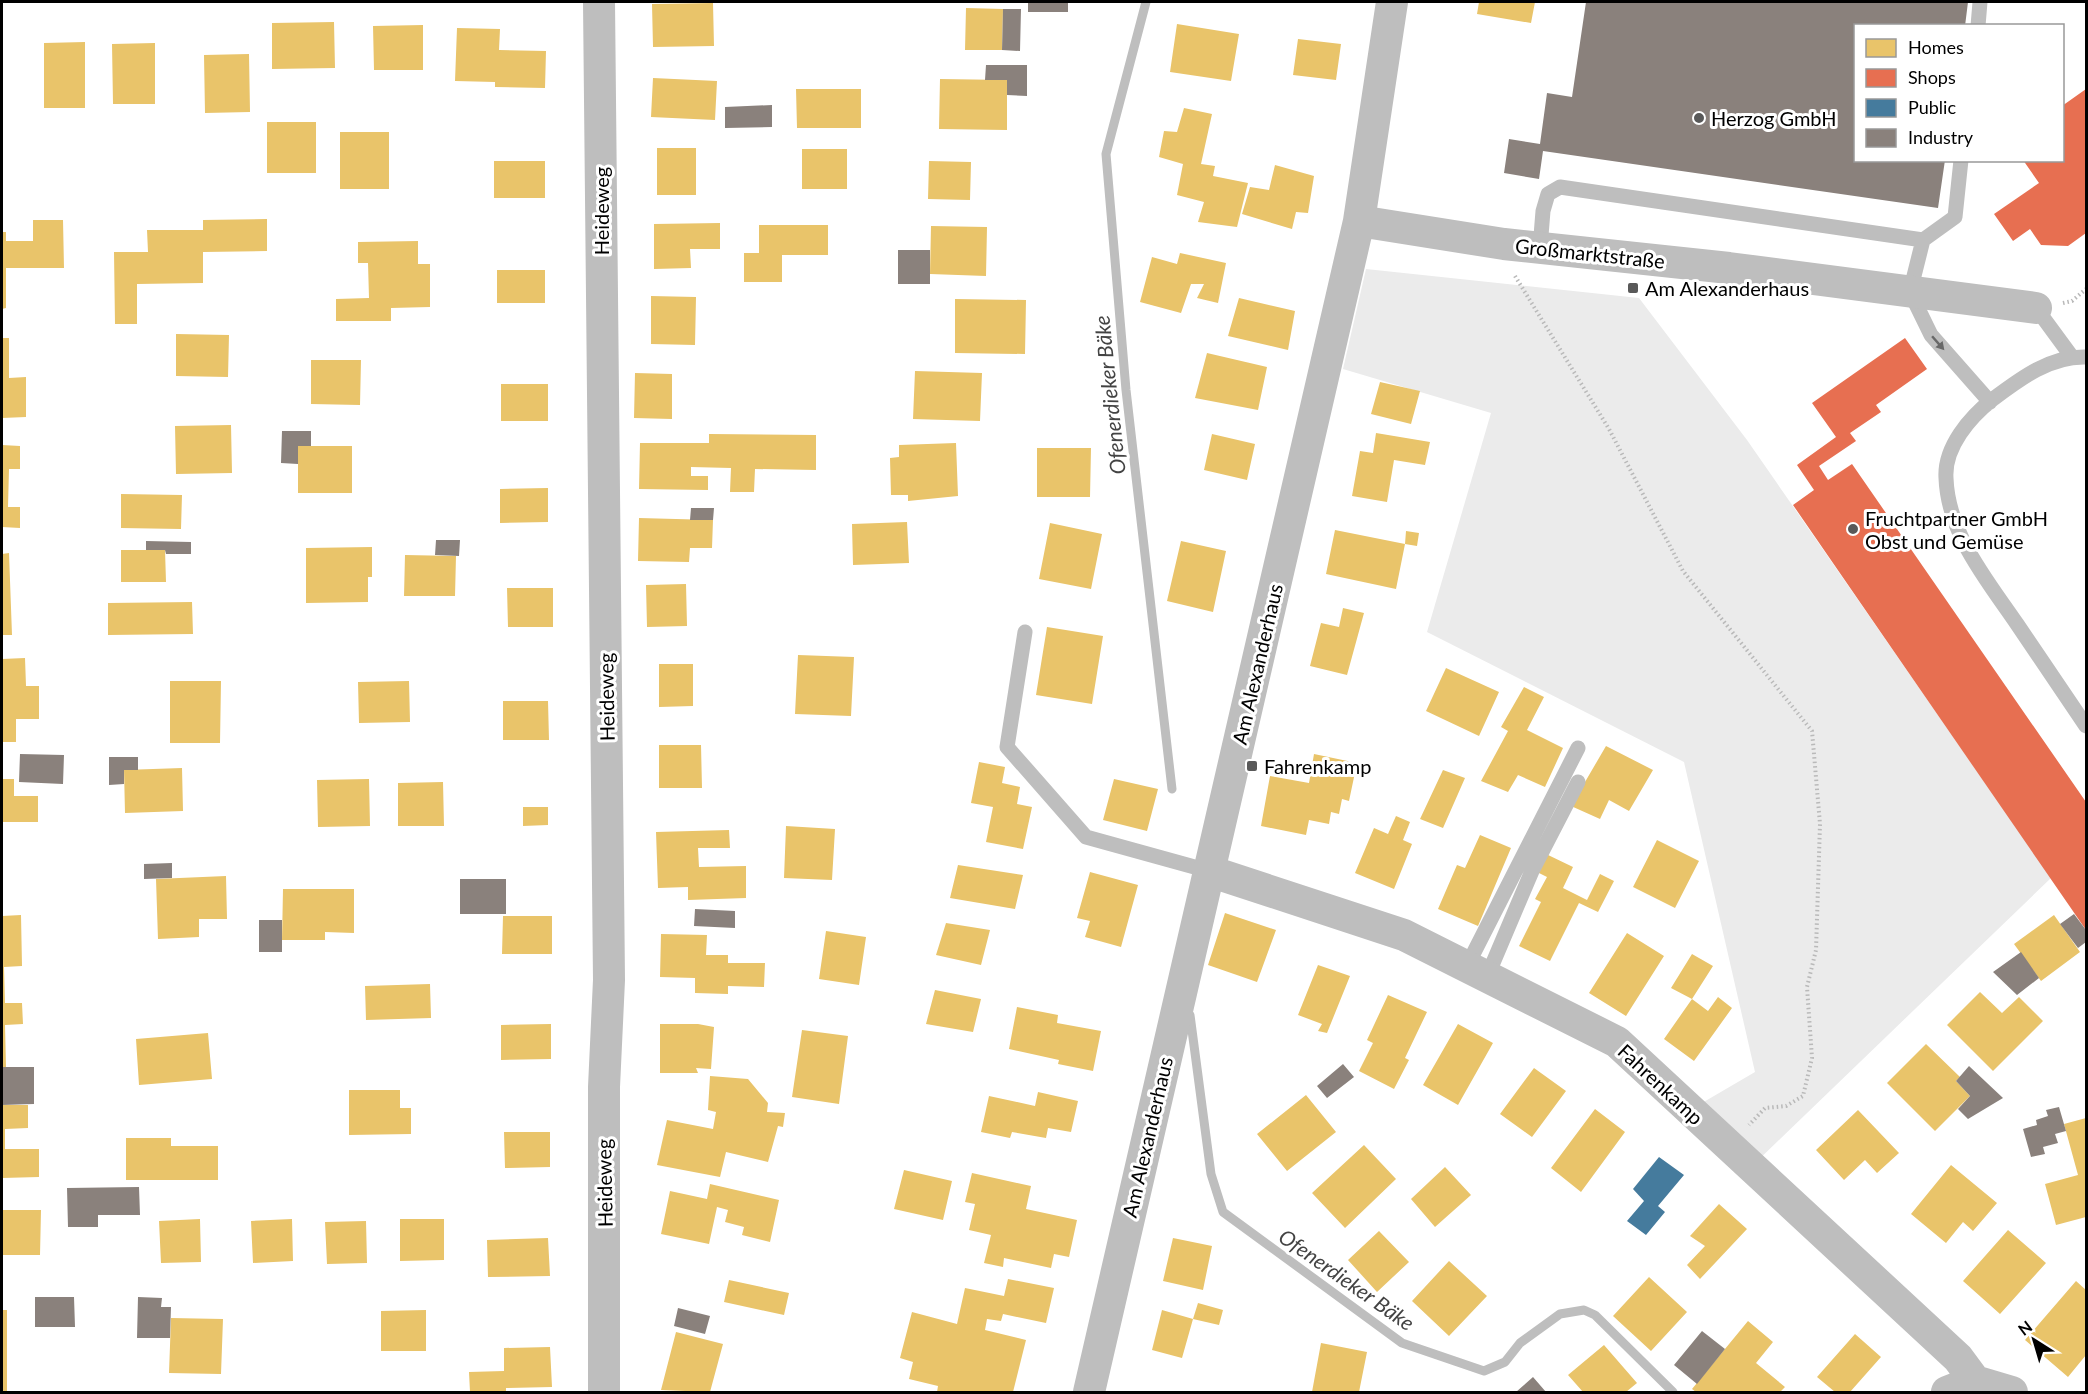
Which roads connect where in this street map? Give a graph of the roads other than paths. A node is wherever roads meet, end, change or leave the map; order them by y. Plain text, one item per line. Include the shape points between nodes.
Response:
1 (599, 2) edge
2 (1392, 2) edge
3 (1980, 2) edge
4 (1978, 24) edge
5 (1961, 162) edge
6 (1359, 221) junction
7 (1923, 240) junction
8 (1540, 248) junction
9 (1910, 292) junction
10 (2036, 308) joint
11 (2079, 357) edge
12 (1990, 402) junction
13 (1025, 632) dead end
14 (2086, 726) edge
15 (1578, 748) dead end
16 (1578, 782) dead end
17 (1209, 871) junction
18 (1477, 971) junction
19 (1961, 1387) edge
20 (604, 1392) edge
21 (1089, 1392) edge
22 (2012, 1392) edge

1 - 20 street, Heideweg via 609,980 603,1099
2 - 6 street, Am Alexanderhaus
3 - 4 lane
5 - 7 lane via 1955,217
6 - 8 street, Großmarktstraße
6 - 17 street, Am Alexanderhaus
7 - 8 lane via 1560,187 1548,194
7 - 9 lane
8 - 9 street, Großmarktstraße
9 - 10 street, Großmarktstraße
9 -> 12 lane via 1931,334
10 - 11 lane
11 - 12 lane via 2028,372
12 - 14 lane via 1957,435 1945,476 1952,516 1973,559
13 - 17 lane via 1007,747 1086,837
15 - 18 lane
16 - 18 lane
17 - 18 street, Fahrenkamp via 1404,935
17 - 21 street, Am Alexanderhaus
18 - 19 street, Fahrenkamp via 1617,1042 1958,1358
19 - 22 street

